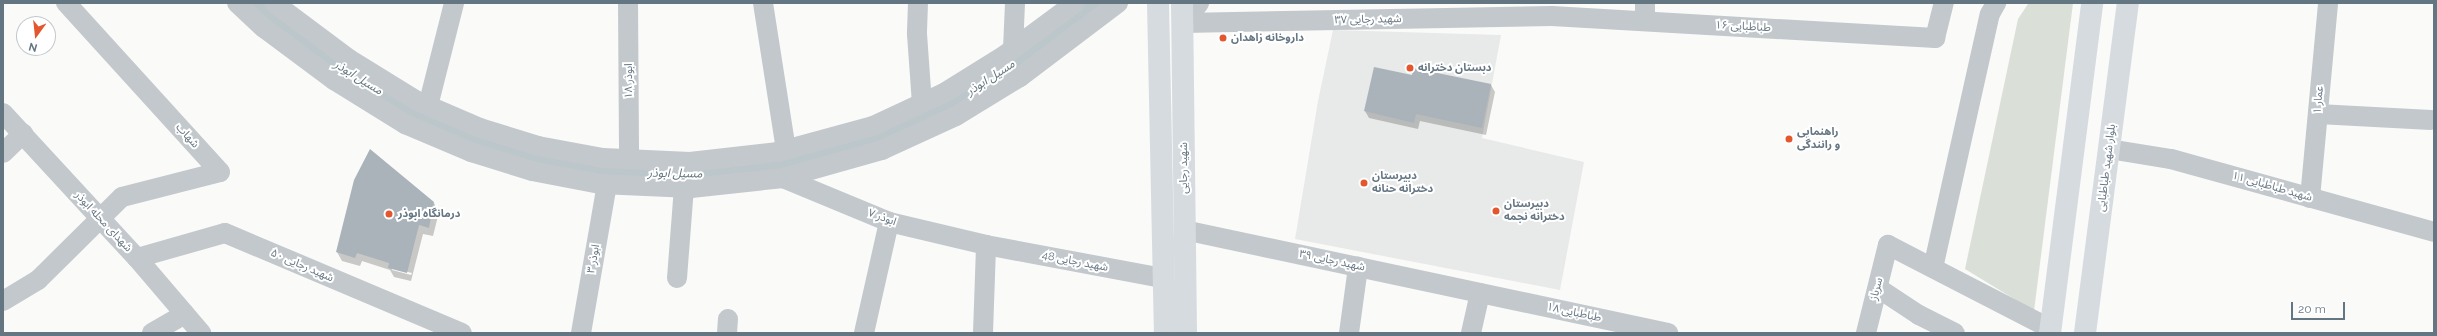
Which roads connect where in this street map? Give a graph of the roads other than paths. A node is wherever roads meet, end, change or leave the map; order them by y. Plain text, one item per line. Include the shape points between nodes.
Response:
1 (66, 3) edge
2 (237, 3) edge
3 (274, 3) edge
4 (454, 3) edge
5 (628, 3) edge
6 (763, 3) edge
7 (918, 3) edge
8 (1015, 3) edge
9 (1075, 3) edge
10 (1118, 3) edge
11 (1158, 3) edge
12 (1199, 3) edge
13 (1944, 3) edge
14 (1996, 3) edge
15 (2092, 3) edge
16 (2128, 3) edge
17 (2328, 3) edge
18 (1645, 12) edge
19 (1183, 13) edge
20 (1552, 16) joint
21 (1013, 49) junction
22 (922, 103) junction
23 (428, 106) junction
24 (3, 113) edge
25 (2318, 114) junction
26 (2431, 120) dead end
27 (22, 134) junction
28 (2109, 149) junction
29 (786, 150) junction
30 (3, 153) edge
31 (629, 159) junction
32 (783, 178) junction
33 (607, 184) junction
34 (684, 188) junction
35 (2310, 198) junction
36 (99, 218) junction
37 (889, 222) junction
38 (1184, 230) junction
39 (2434, 232) edge
40 (986, 245) junction
41 (137, 258) junction
42 (1358, 267) junction
43 (1933, 268) junction
44 (677, 278) dead end
45 (1164, 278) junction
46 (1878, 288) junction
47 (1480, 293) junction
48 (3, 302) edge
49 (185, 314) junction
50 (2050, 331) edge
51 (152, 333) edge
52 (201, 333) edge
53 (462, 333) edge
54 (581, 333) edge
55 (864, 333) edge
56 (982, 333) edge
57 (1165, 333) edge
58 (1186, 333) edge
59 (1349, 333) edge
60 (1470, 333) edge
61 (1668, 333) edge
62 (1866, 333) edge
63 (1955, 333) edge
64 (2073, 333) edge
65 (2086, 333) edge

1 - 36 street, شهاب via 220,172 122,197
2 - 33 street via 264,28 334,80 405,124 471,152 532,171
3 - 23 street via 348,59
4 - 23 street
5 - 31 street, ابوذر ۱۸
6 - 29 street
7 - 22 street via 917,34
8 - 21 street
9 - 21 street
10 - 32 street via 1020,77 956,116 882,150
11 - 45 main road, شهید رجایی
12 - 19 street
13 - 18 street, طباطبایی ۱۶ via 1935,38
14 - 43 street via 1990,14
15 - 50 main road
16 - 28 main road, بلوار شهید طباطبایی
17 - 25 street, عمار ۱
18 - 20 street, طباطبایی ۱۶
19 - 20 street, شهید رجایی ۳۷
19 - 38 main road, شهید رجایی
21 - 22 street via 944,93
22 - 29 street via 873,126
23 - 31 street via 480,128 538,146 603,158
24 - 27 street, شهدای محله ابوذر
25 - 26 street
25 - 35 street, عمار ۱
27 - 30 street
27 - 36 street, شهدای محله ابوذر
28 - 35 street, شهید طباطبایی ۱۱ via 2171,159
28 - 65 main road, بلوار شهید طباطبایی
29 - 31 street via 690,162
32 - 34 street
32 - 37 street, ابوذر ۷
33 - 34 street
33 - 54 street, ابوذر ۳
34 - 44 street
35 - 39 street, شهید طباطبایی ۱۱
36 - 41 street, شهدای محله ابوذر
36 - 48 street via 38,280
37 - 40 street, ابوذر ۷
37 - 55 street
38 - 42 street, شهید رجایی ۳۹
38 - 58 main road, شهید رجایی
40 - 45 street, شهید رجایی 48
40 - 56 street
41 - 49 street, شهدای محله ابوذر
41 - 53 street, شهید رجایی ۵۰ via 225,233
42 - 47 street, شهید رجایی ۳۹
42 - 59 street
43 - 46 street, سرباز via 1888,245
43 - 50 street
45 - 57 main road, شهید رجایی
46 - 62 street, سرباز
46 - 63 street via 1919,315
47 - 60 street
47 - 61 street, طباطبایی ۱۸
49 - 51 street
49 - 52 street, شهدای محله ابوذر
50 - 64 main road

